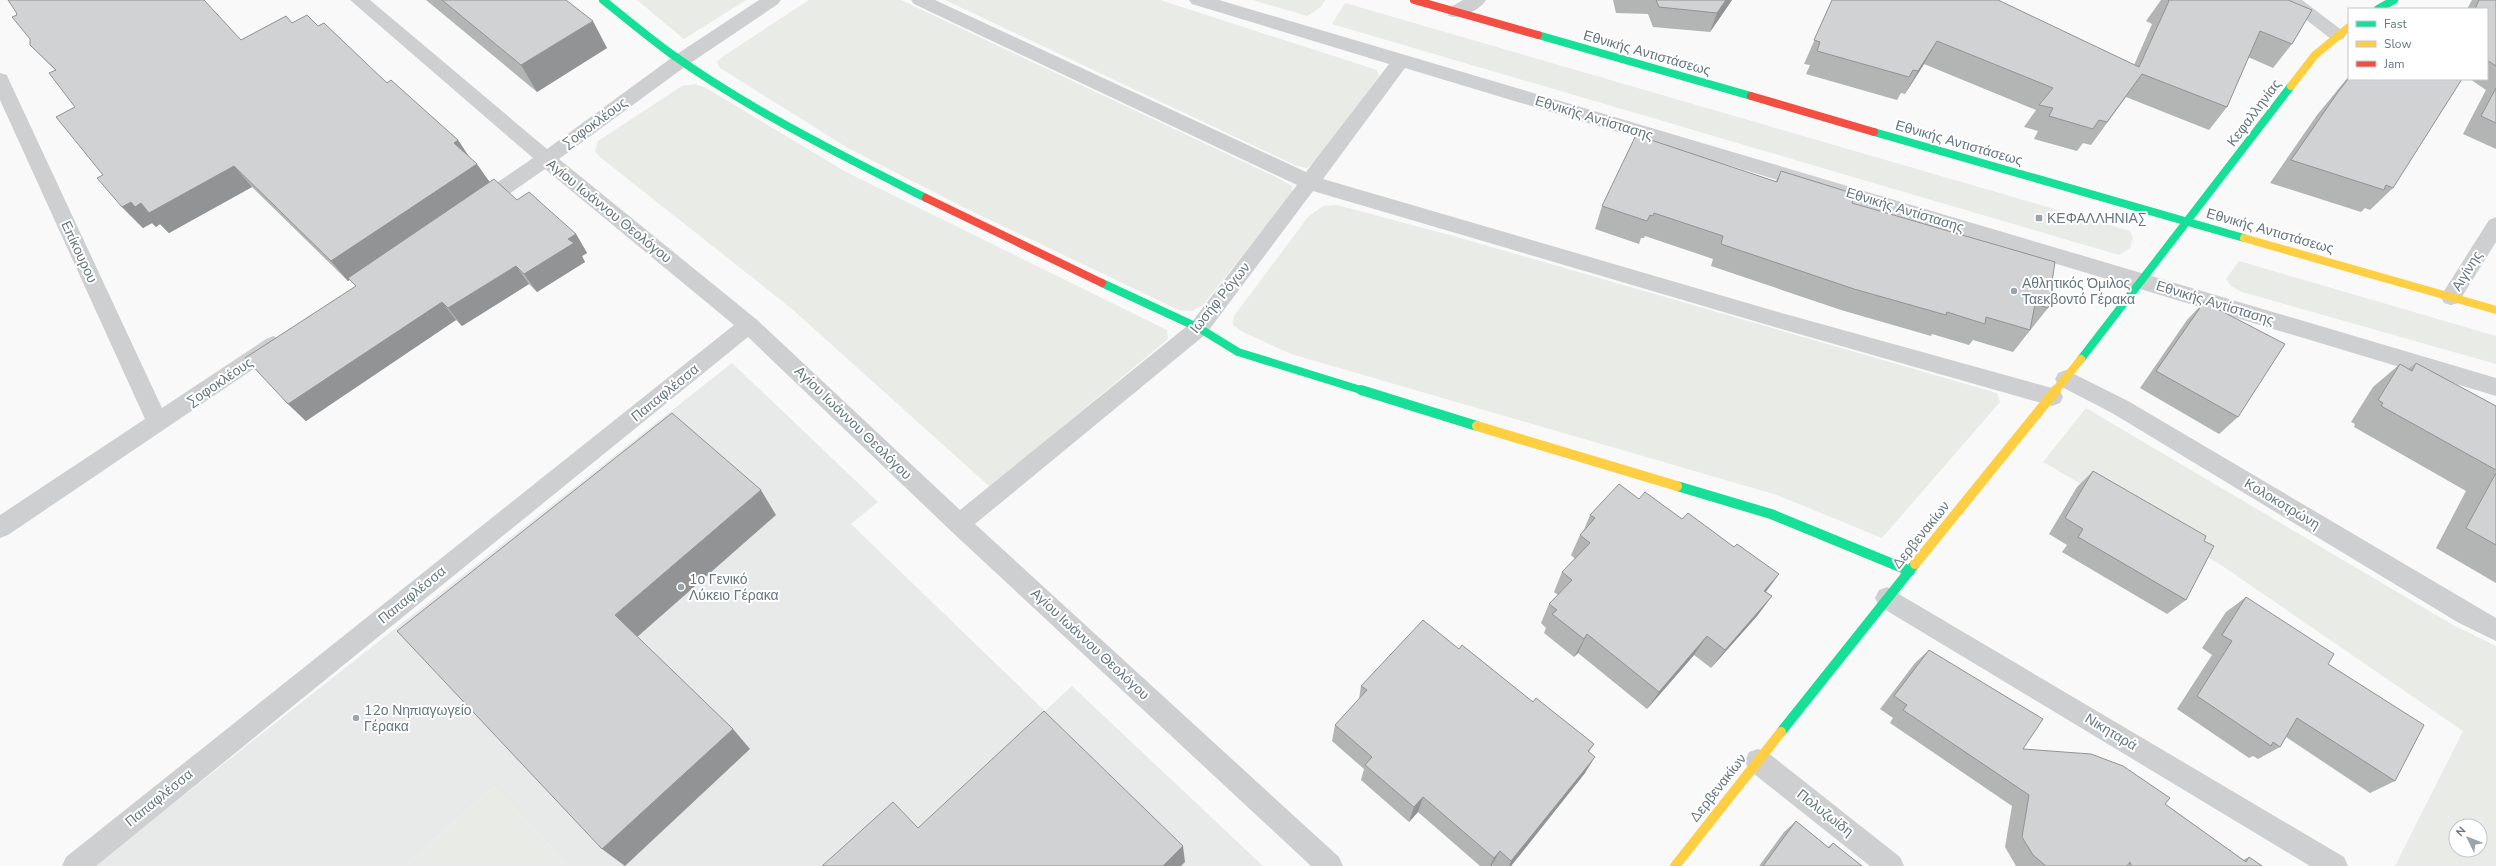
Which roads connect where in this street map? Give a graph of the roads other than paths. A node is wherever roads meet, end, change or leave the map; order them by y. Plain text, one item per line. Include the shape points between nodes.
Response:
1 (359, 0) edge
2 (603, 0) edge
3 (772, 0) edge
4 (920, 0) edge
5 (1198, 0) edge
6 (1414, 0) edge
7 (1477, 0) edge
8 (2290, 0) edge
9 (2394, 0) edge
10 (2380, 8) edge
11 (1455, 12) junction
12 (2343, 31) edge
13 (680, 60) junction
14 (1401, 61) junction
15 (0, 80) edge
16 (546, 159) junction
17 (1311, 183) junction
18 (460, 218) edge
19 (2188, 222) junction
20 (2496, 225) edge
21 (2142, 281) junction
22 (2452, 297) junction
23 (2496, 310) edge
24 (749, 325) junction
25 (1199, 328) junction
26 (289, 334) edge
27 (2066, 380) junction
28 (2496, 387) edge
29 (2052, 397) junction
30 (158, 424) junction
31 (959, 524) junction
32 (0, 528) edge
33 (1910, 571) junction
34 (1887, 598) junction
35 (2496, 630) edge
36 (1758, 761) junction
37 (75, 866) edge
38 (1330, 866) edge
39 (1675, 866) edge
40 (1891, 866) edge
41 (2335, 866) edge

1 - 16 street, Αγίου Ιωάννου Θεολόγου
2 - 13 street
3 - 13 street, Σοφοκλέους
4 - 17 street
5 - 14 street, Εθνικής Αντίστασης
6 - 11 street, Εθνικής Αντιστάσεως
7 - 11 street
8 - 12 street
9 - 10 street
11 - 19 street, Εθνικής Αντιστάσεως
12 - 19 street, Κεφαλληνίας via 2315,55
13 - 16 street, Σοφοκλέους
13 - 25 street via 789,126 924,198
14 - 17 street, Ιωσήφ Ρόγων
14 - 21 street, Εθνικής Αντίστασης
15 - 30 street, Επίκουρου
16 - 18 street, Σοφοκλέους
16 - 24 street, Αγίου Ιωάννου Θεολόγου
17 - 25 street, Ιωσήφ Ρόγων
17 - 29 street via 1770,318
19 - 21 street, Δερβενακίων
19 - 22 street, Εθνικής Αντιστάσεως
20 - 22 street, Αιγίνης
21 - 27 street, Δερβενακίων
21 - 28 street, Εθνικής Αντίστασης
22 - 23 street, Εθνικής Αντιστάσεως
24 - 31 street, Αγίου Ιωάννου Θεολόγου
24 - 37 street, Παπαφλέσσα
25 - 31 street, Ιωσήφ Ρόγων
25 - 33 street via 1238,352 1771,514
26 - 30 street, Σοφοκλέους
27 - 29 street, Δερβενακίων
27 - 35 street, Κολοκοτρώνη via 2120,407
29 - 33 street, Δερβενακίων
30 - 32 street, Σοφοκλέους
31 - 38 street, Αγίου Ιωάννου Θεολόγου
33 - 34 street, Δερβενακίων
34 - 36 street, Δερβενακίων
34 - 41 street, Νικηταρά
36 - 39 street, Δερβενακίων
36 - 40 street, Πολυζωίδη

